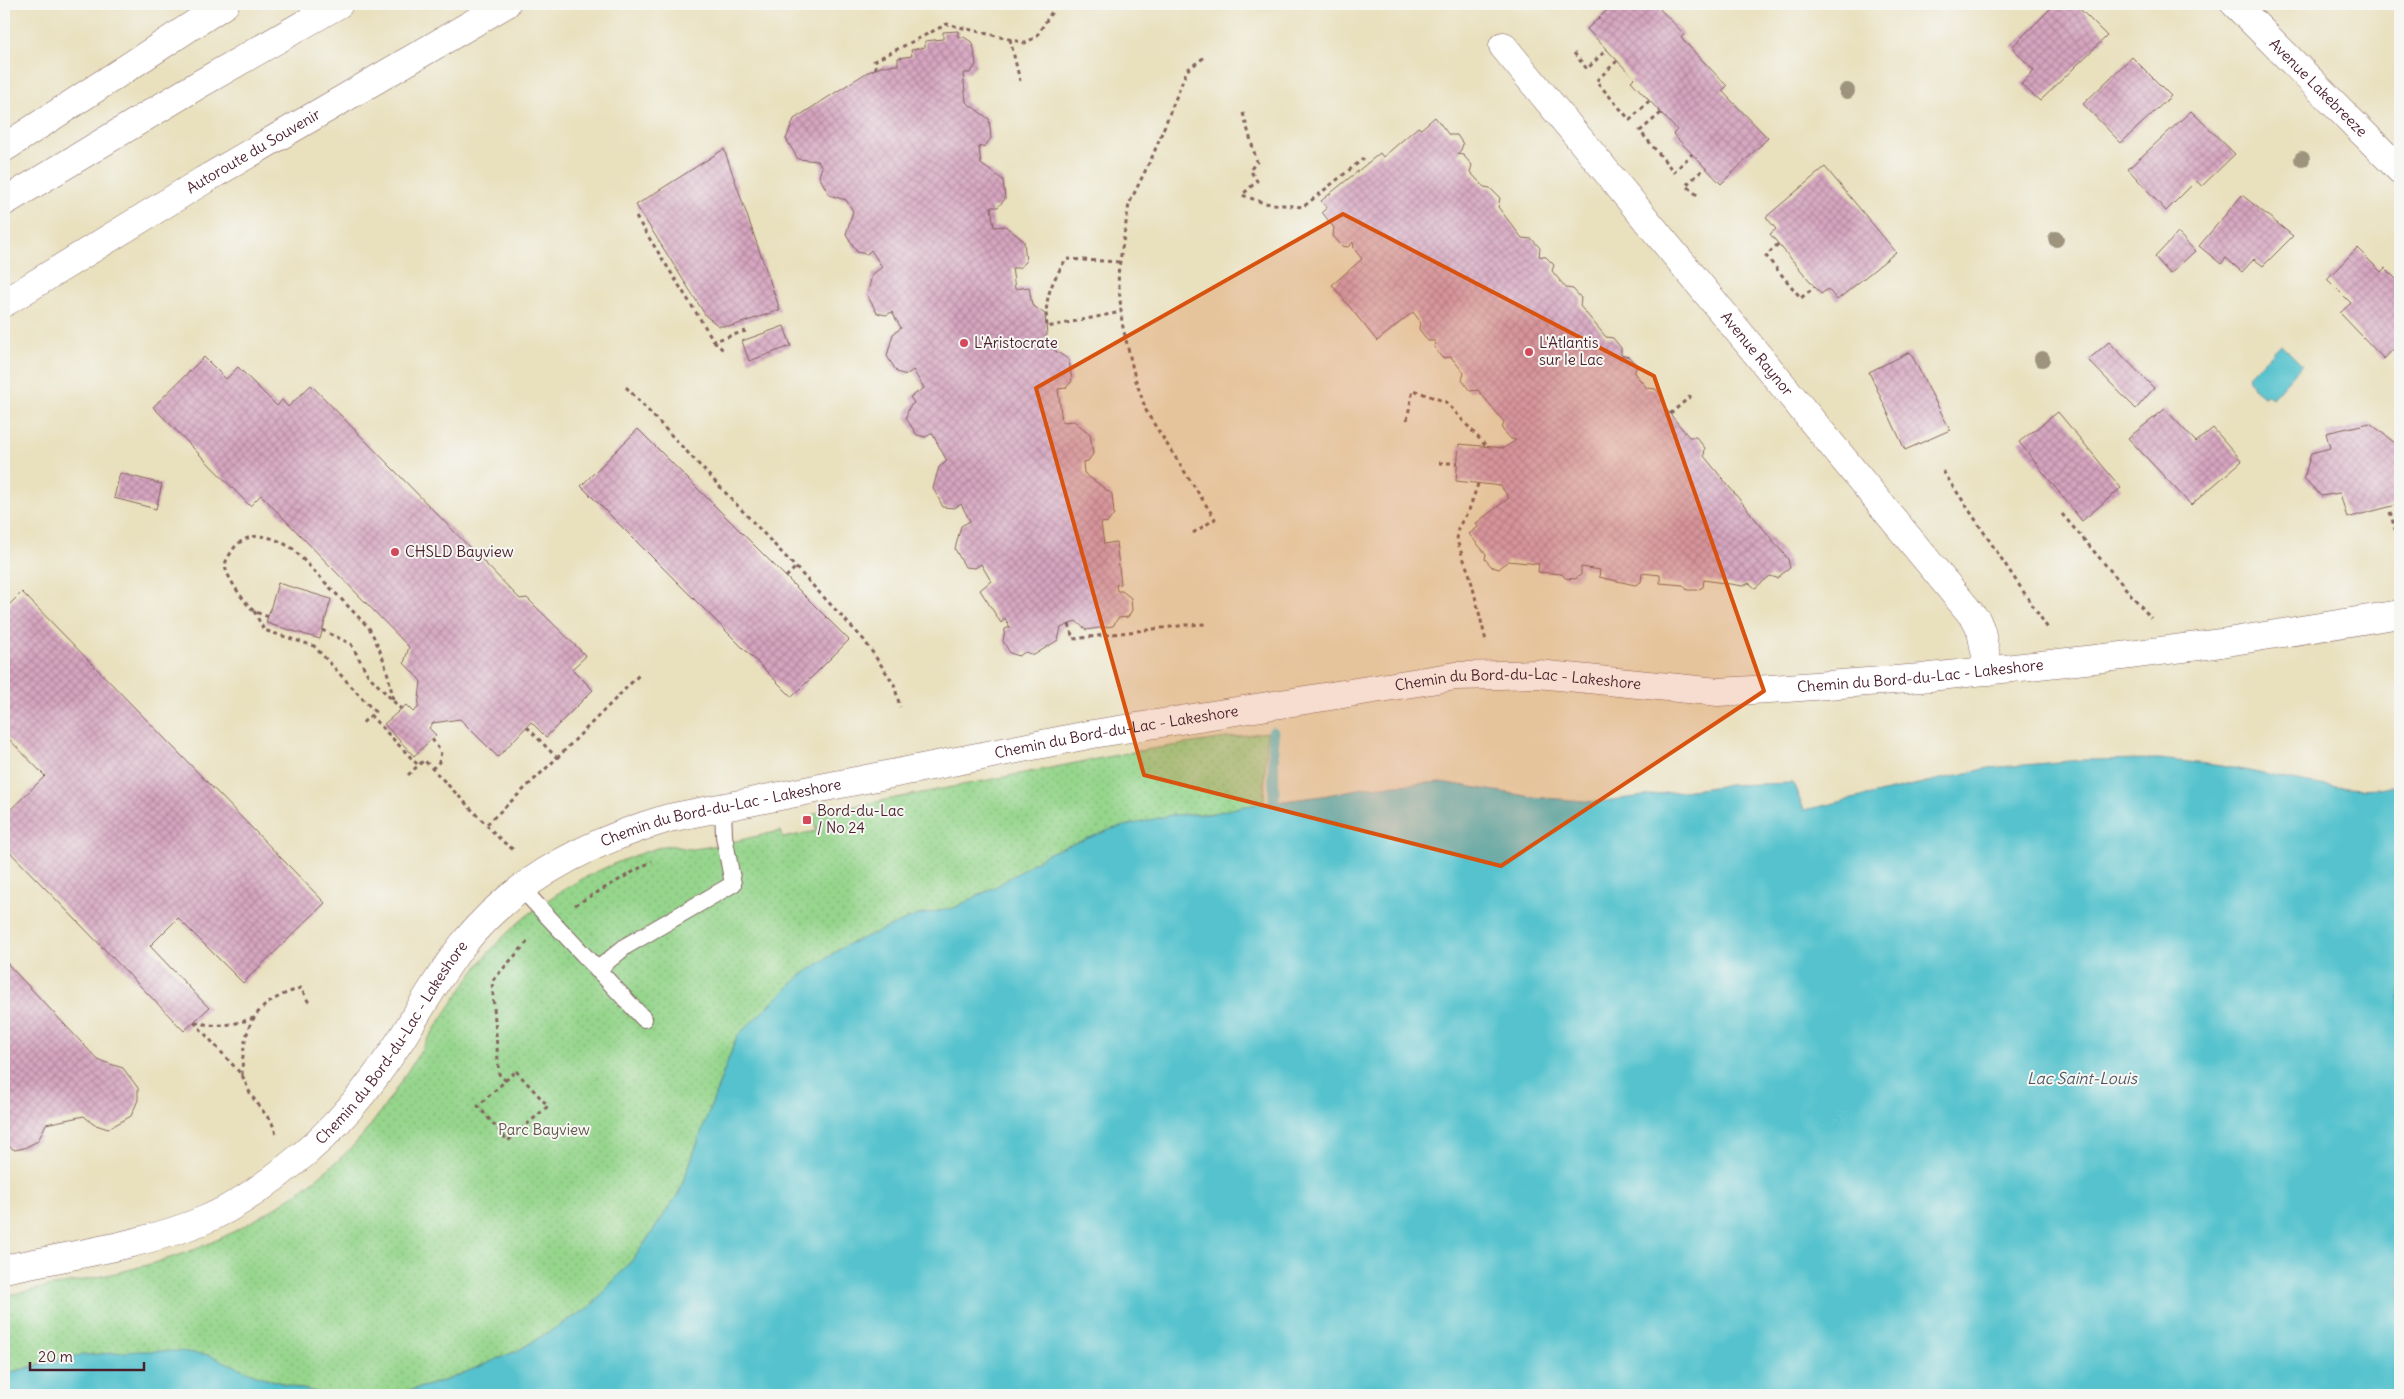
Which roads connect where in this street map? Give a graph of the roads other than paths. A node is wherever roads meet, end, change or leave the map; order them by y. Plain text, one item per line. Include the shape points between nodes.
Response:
1 (225, 4) edge
2 (339, 4) edge
3 (506, 4) edge
4 (2235, 4) edge
5 (1503, 46) dead end
6 (4, 148) edge
7 (2400, 170) edge
8 (4, 202) edge
9 (4, 303) edge
10 (2400, 614) edge
11 (1989, 671) junction
12 (723, 807) junction
13 (521, 888) junction
14 (597, 970) junction
15 (644, 1019) dead end
16 (4, 1269) edge

1 - 6 main road
2 - 8 main road
3 - 9 main road, Autoroute du Souvenir via 204,180
4 - 7 main road, Avenue Lakebreeze
5 - 11 main road, Avenue Raynor via 1977,621
10 - 11 main road, Chemin du Bord-du-Lac - Lakeshore via 2212,644
11 - 12 main road, Chemin du Bord-du-Lac - Lakeshore via 1718,692 1538,674 1456,676 1093,734
12 - 13 main road, Chemin du Bord-du-Lac - Lakeshore via 669,818 610,837 570,856
12 - 14 lane via 724,836 733,884 626,946
13 - 14 lane
13 - 16 main road, Chemin du Bord-du-Lac - Lakeshore via 464,943 346,1115 283,1171 230,1207 180,1229
14 - 15 lane

